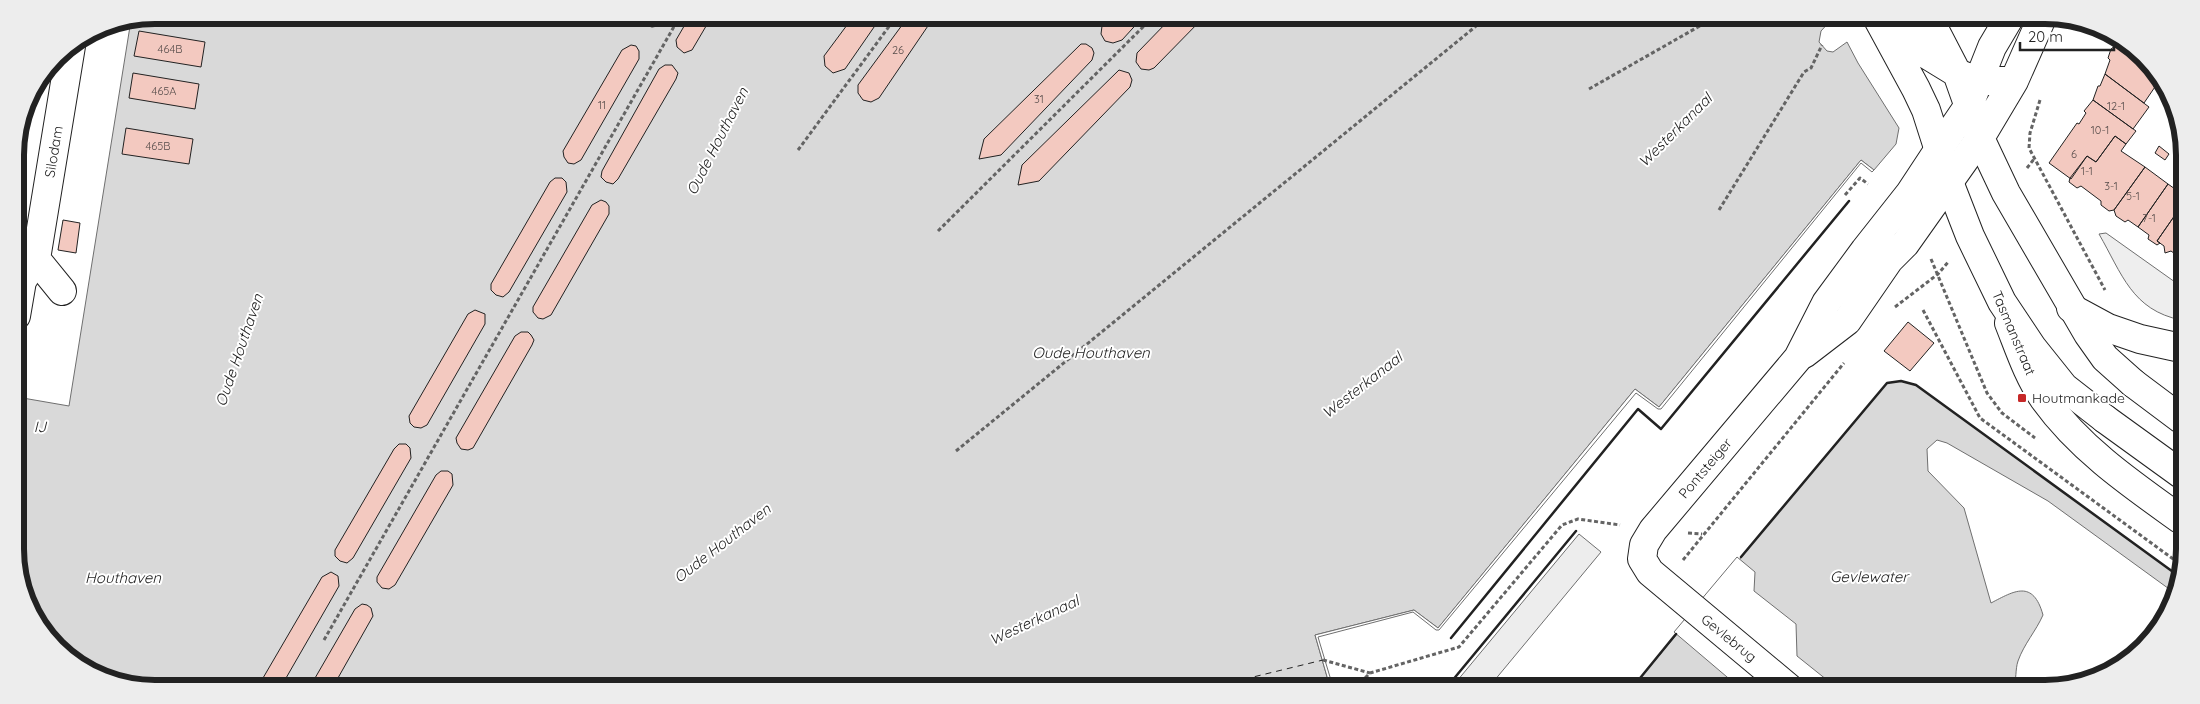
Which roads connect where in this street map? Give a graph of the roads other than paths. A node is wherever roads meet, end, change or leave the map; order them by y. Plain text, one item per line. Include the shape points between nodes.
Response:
1 (1881, 24) edge
2 (1896, 24) edge
3 (1931, 24) edge
4 (2006, 24) edge
5 (2039, 24) edge
6 (71, 54) edge
7 (2014, 81) junction
8 (1967, 86) junction
9 (1980, 138) junction
10 (1939, 149) junction
11 (1949, 182) junction
12 (36, 259) junction
13 (24, 278) edge
14 (62, 291) dead end
15 (2002, 302) junction
16 (2072, 308) junction
17 (2176, 347) edge
18 (1798, 358) junction
19 (2176, 415) edge
20 (2176, 470) edge
21 (2176, 516) edge
22 (1664, 584) joint
23 (1780, 680) edge

1 - 10 main road, Tasmanstraat via 1916,89
2 - 8 main road via 1920,51
3 - 8 main road
4 - 8 main road
5 - 7 main road
6 - 12 main road, Silodam
7 - 8 main road
7 - 9 main road
8 - 9 main road
8 - 10 main road
9 - 11 main road, Pontsteiger
9 - 16 main road via 2006,193
10 - 11 main road, Tasmanstraat
10 - 18 main road, Pontsteiger via 1826,304
11 - 15 main road, Tasmanstraat via 1970,236
11 - 18 main road, Pontsteiger via 1847,321
12 - 13 main road, Silodam
12 - 14 main road
15 - 20 main road via 2064,387
15 - 21 main road, Tasmanstraat via 2025,365 2044,398 2074,435 2118,475
16 - 17 main road via 2108,328
16 - 19 main road via 2105,358
18 - 22 main road, Pontsteiger via 1653,530 1644,545 1642,559 1650,572
22 - 23 main road, Gevlebrug

